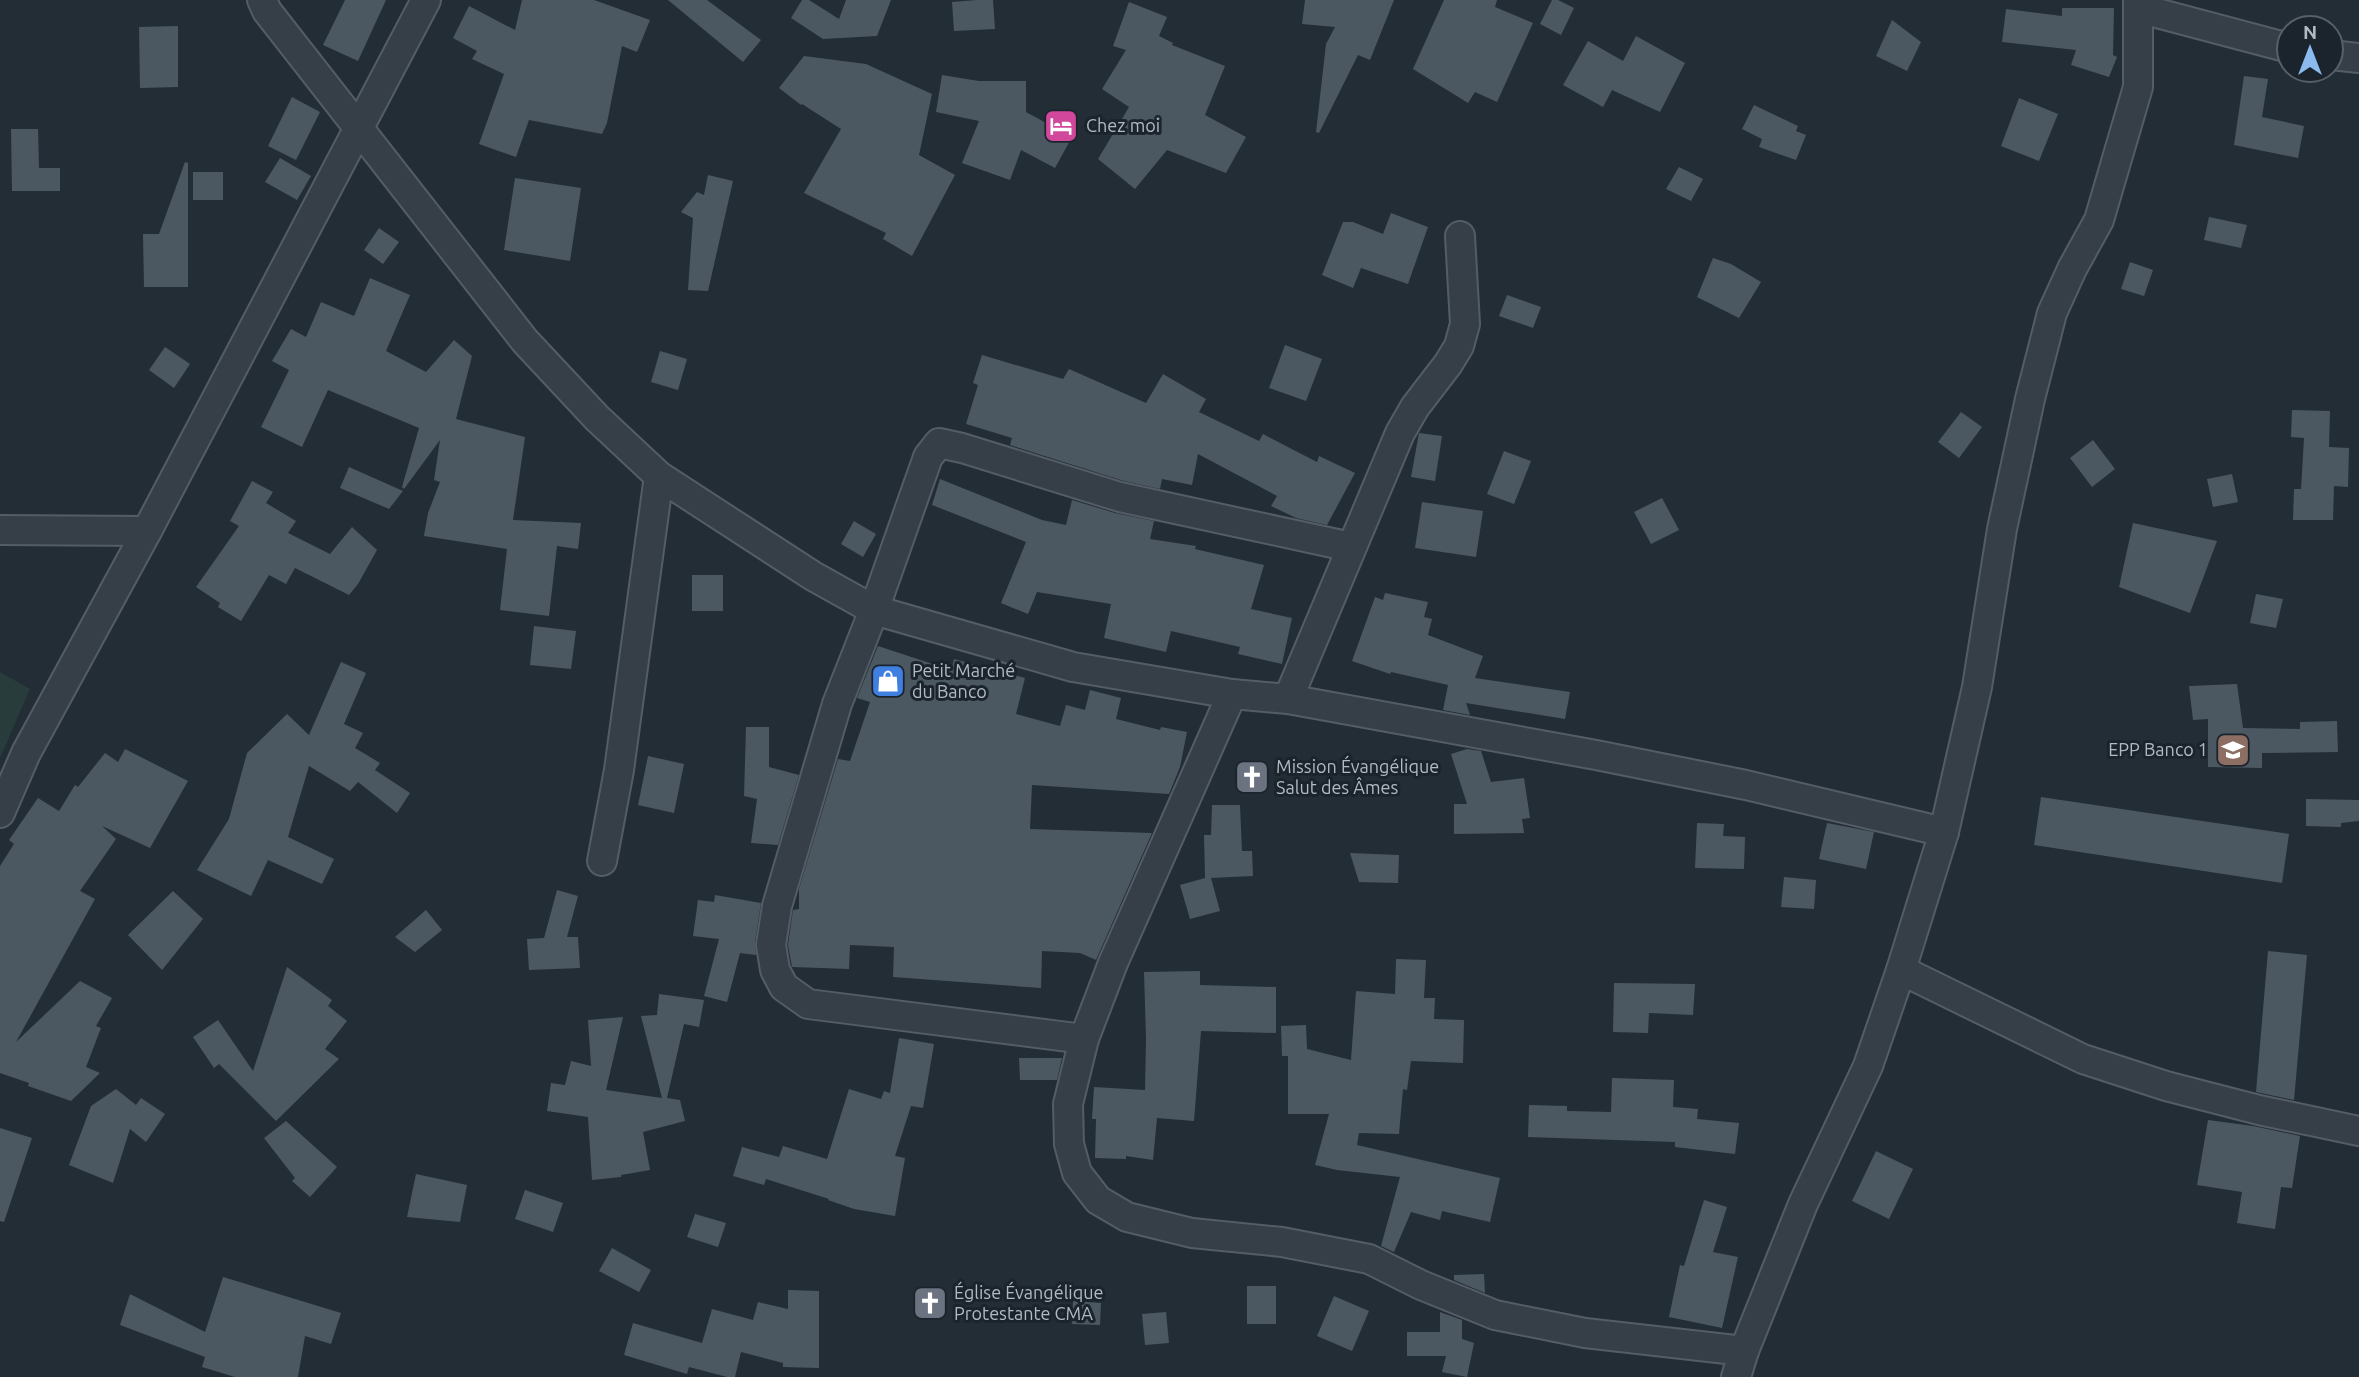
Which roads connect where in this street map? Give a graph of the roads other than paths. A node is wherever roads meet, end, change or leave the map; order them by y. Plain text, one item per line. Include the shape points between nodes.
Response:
1 (262, 0) edge
2 (426, 0) edge
3 (2138, 4) edge
4 (2275, 44) edge
5 (359, 128) junction
6 (1460, 236) dead end
7 (659, 476) junction
8 (0, 530) edge
9 (147, 531) junction
10 (1351, 547) junction
11 (874, 610) junction
12 (1232, 694) junction
13 (1289, 699) junction
14 (0, 813) edge
15 (1944, 832) junction
16 (602, 861) dead end
17 (1901, 971) junction
18 (1084, 1039) junction
19 (2359, 1131) edge
20 (1740, 1364) edge

1 - 5 street
2 - 5 street
3 - 4 street
3 - 15 street via 2138,87 2099,220 2052,313 2030,399 1977,687
5 - 7 street via 526,341
5 - 9 street
6 - 10 street via 1465,324 1459,346 1400,433
7 - 11 street
7 - 16 street
8 - 9 street
9 - 14 street via 26,753
10 - 11 street via 1120,497 939,443 928,457
10 - 13 street
11 - 12 street via 1073,667
11 - 18 street via 837,705 777,906 771,946 775,970 784,987 808,1004
12 - 13 street
12 - 18 street
13 - 15 street via 1732,782
15 - 17 street
17 - 19 street via 2083,1059 2166,1086
17 - 20 street via 1868,1066 1803,1204
18 - 20 street via 1068,1104 1069,1144 1077,1173 1098,1200 1127,1217 1192,1233 1282,1242 1369,1259 1495,1315

